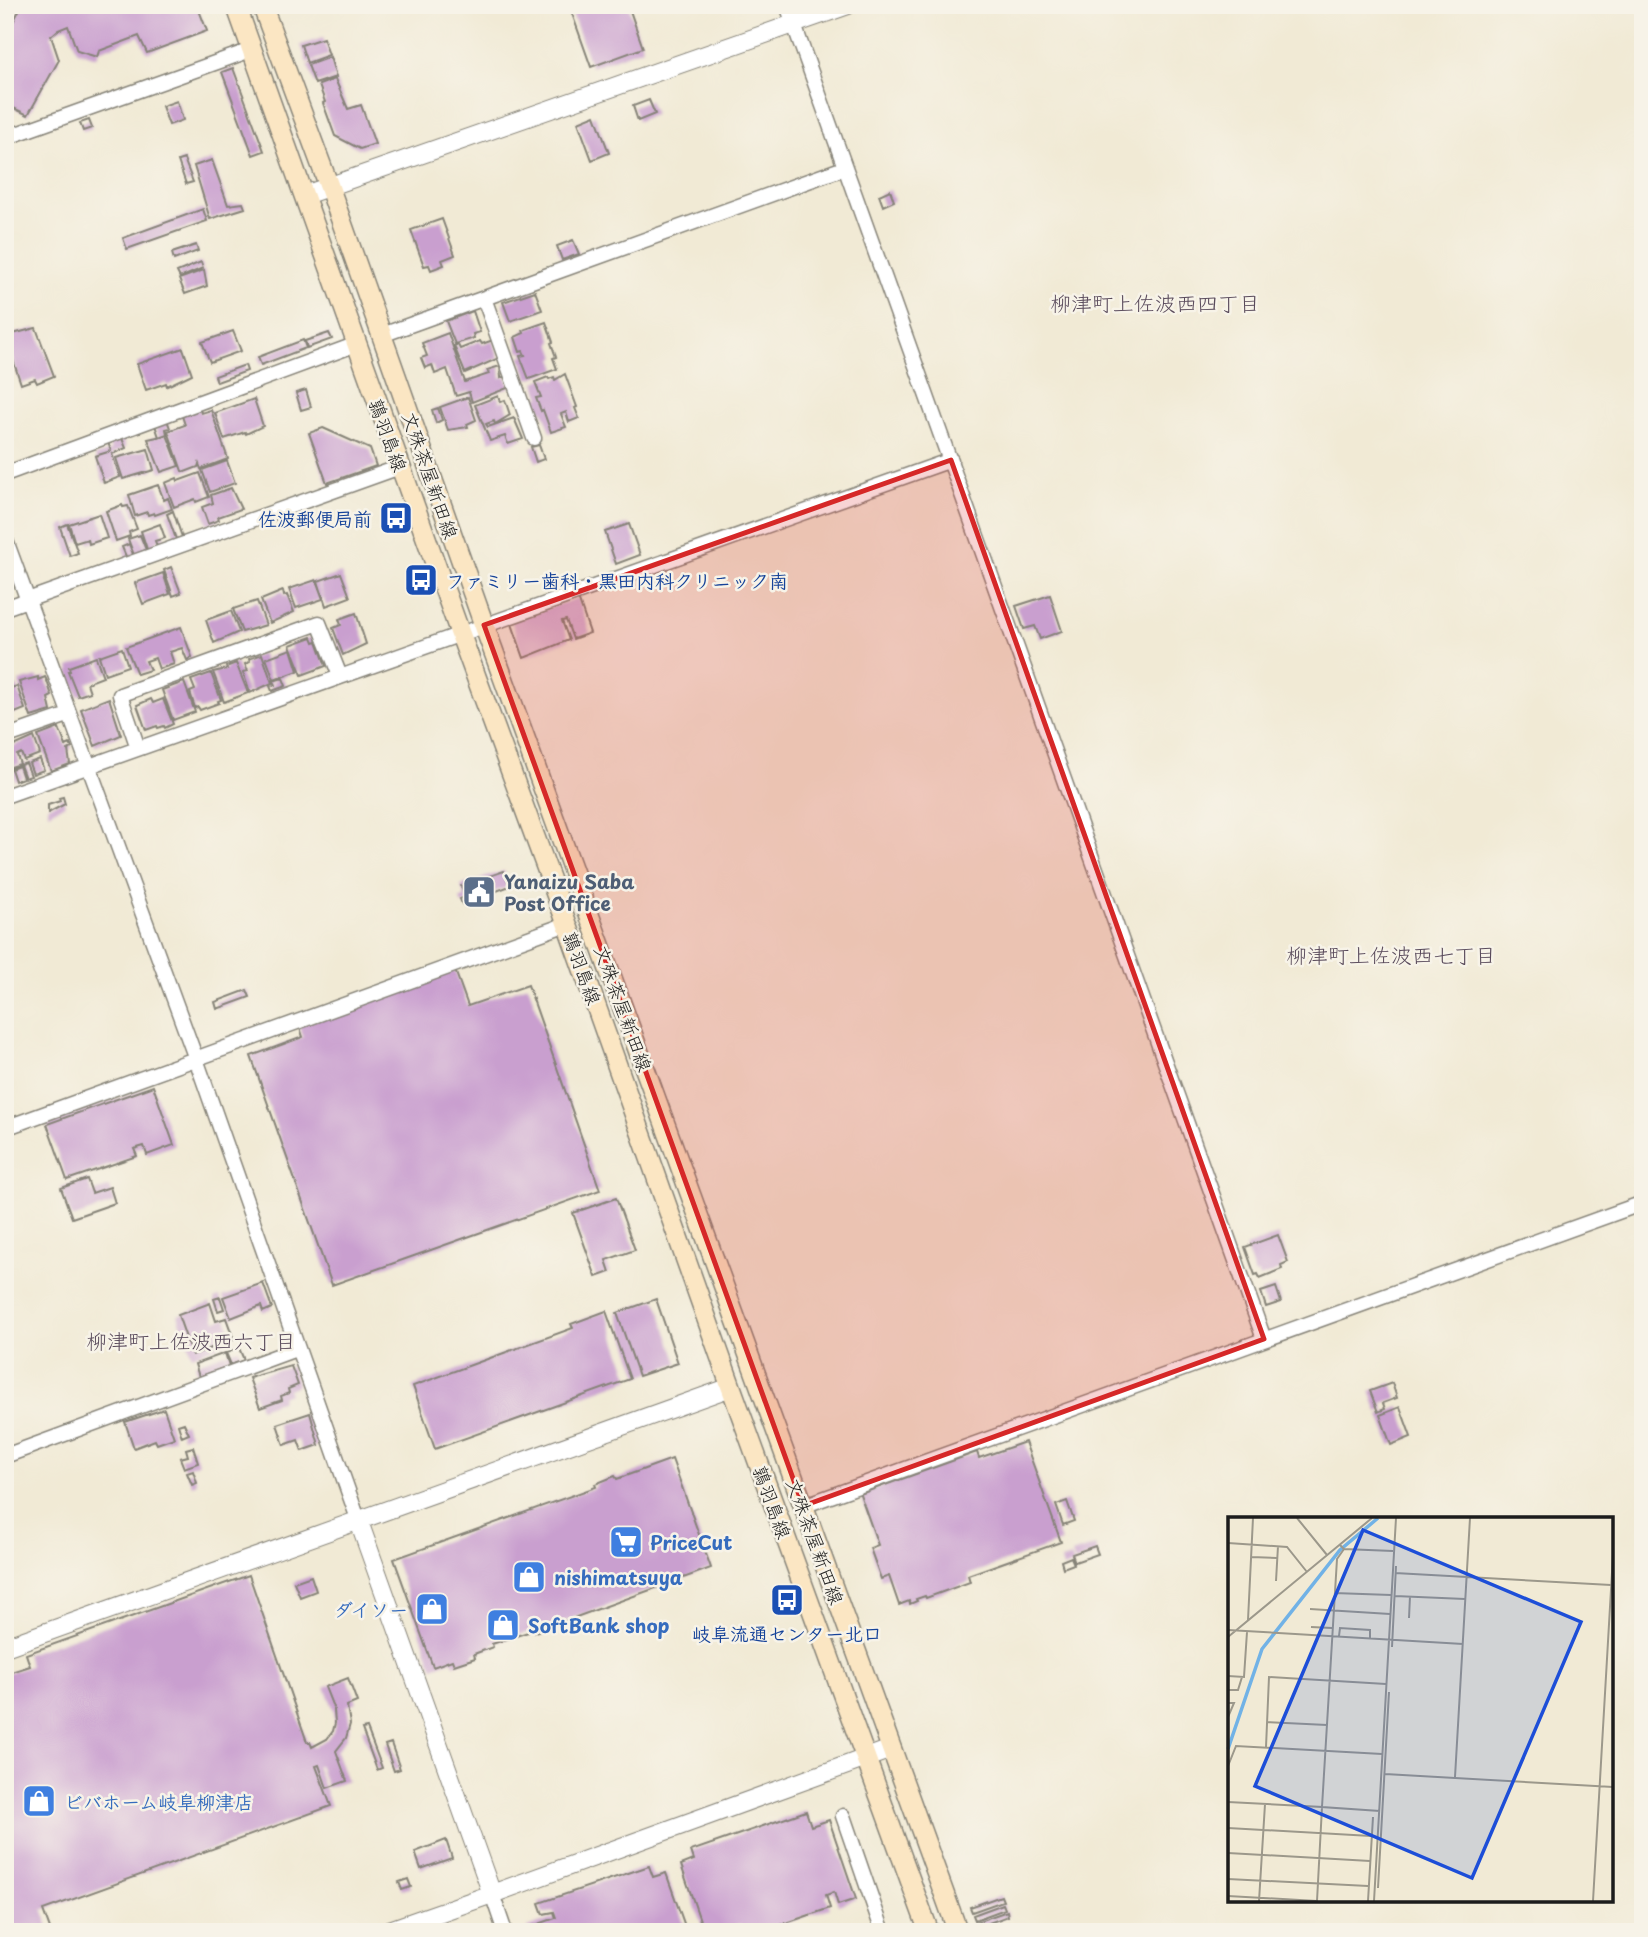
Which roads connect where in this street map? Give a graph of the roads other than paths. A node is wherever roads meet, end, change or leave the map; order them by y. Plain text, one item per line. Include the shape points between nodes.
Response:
1 (236, 5) edge
2 (261, 5) edge
3 (787, 5) edge
4 (848, 5) edge
5 (794, 25) junction
6 (251, 50) junction
7 (5, 138) edge
8 (844, 168) junction
9 (329, 186) junction
10 (305, 195) junction
11 (484, 298) junction
12 (382, 335) junction
13 (357, 344) junction
14 (534, 438) dead end
15 (951, 460) junction
16 (401, 467) junction
17 (5, 474) edge
18 (5, 538) edge
19 (29, 600) junction
20 (5, 608) edge
21 (484, 625) junction
22 (460, 634) junction
23 (340, 676) junction
24 (68, 715) junction
25 (5, 737) edge
26 (138, 748) junction
27 (87, 766) junction
28 (5, 796) edge
29 (567, 924) junction
30 (196, 1059) junction
31 (5, 1128) edge
32 (1643, 1203) edge
33 (1264, 1339) junction
34 (296, 1349) junction
35 (731, 1387) junction
36 (5, 1456) edge
37 (803, 1506) junction
38 (358, 1519) junction
39 (5, 1647) edge
40 (891, 1749) junction
41 (867, 1758) junction
42 (843, 1816) dead end
43 (492, 1894) junction
44 (384, 1932) edge
45 (505, 1932) edge
46 (883, 1932) edge
47 (929, 1932) edge
48 (958, 1932) edge

1 - 6 main road, 鶉羽島線
2 - 9 main road, 文殊茶屋新田線
3 - 5 street
4 - 5 street
5 - 8 street
5 - 9 street
6 - 7 street
6 - 10 main road, 鶉羽島線
8 - 11 street
8 - 15 street
9 - 10 street
9 - 12 main road, 文殊茶屋新田線
10 - 13 main road, 鶉羽島線
11 - 12 street
11 - 14 street
12 - 21 main road, 文殊茶屋新田線
13 - 16 main road, 鶉羽島線
13 - 17 street
15 - 21 street
15 - 33 street
16 - 19 street
16 - 22 main road, 鶉羽島線
18 - 19 street
19 - 20 street
19 - 24 street
21 - 22 street
21 - 37 main road, 文殊茶屋新田線
22 - 23 street
22 - 29 main road, 鶉羽島線
23 - 26 street
23 - 26 street via 319,623 306,627 120,695
24 - 25 street
24 - 27 street
26 - 27 street
27 - 28 street
27 - 30 street
29 - 30 street
29 - 35 main road, 鶉羽島線
30 - 31 street
30 - 34 street
32 - 33 street
33 - 37 street
34 - 36 street
34 - 38 street
35 - 38 street
35 - 41 main road, 鶉羽島線
37 - 40 main road, 文殊茶屋新田線
38 - 39 street
38 - 43 street
40 - 41 street
40 - 48 main road, 文殊茶屋新田線
41 - 43 street
41 - 47 main road, 鶉羽島線
42 - 46 street
43 - 44 street
43 - 45 street

